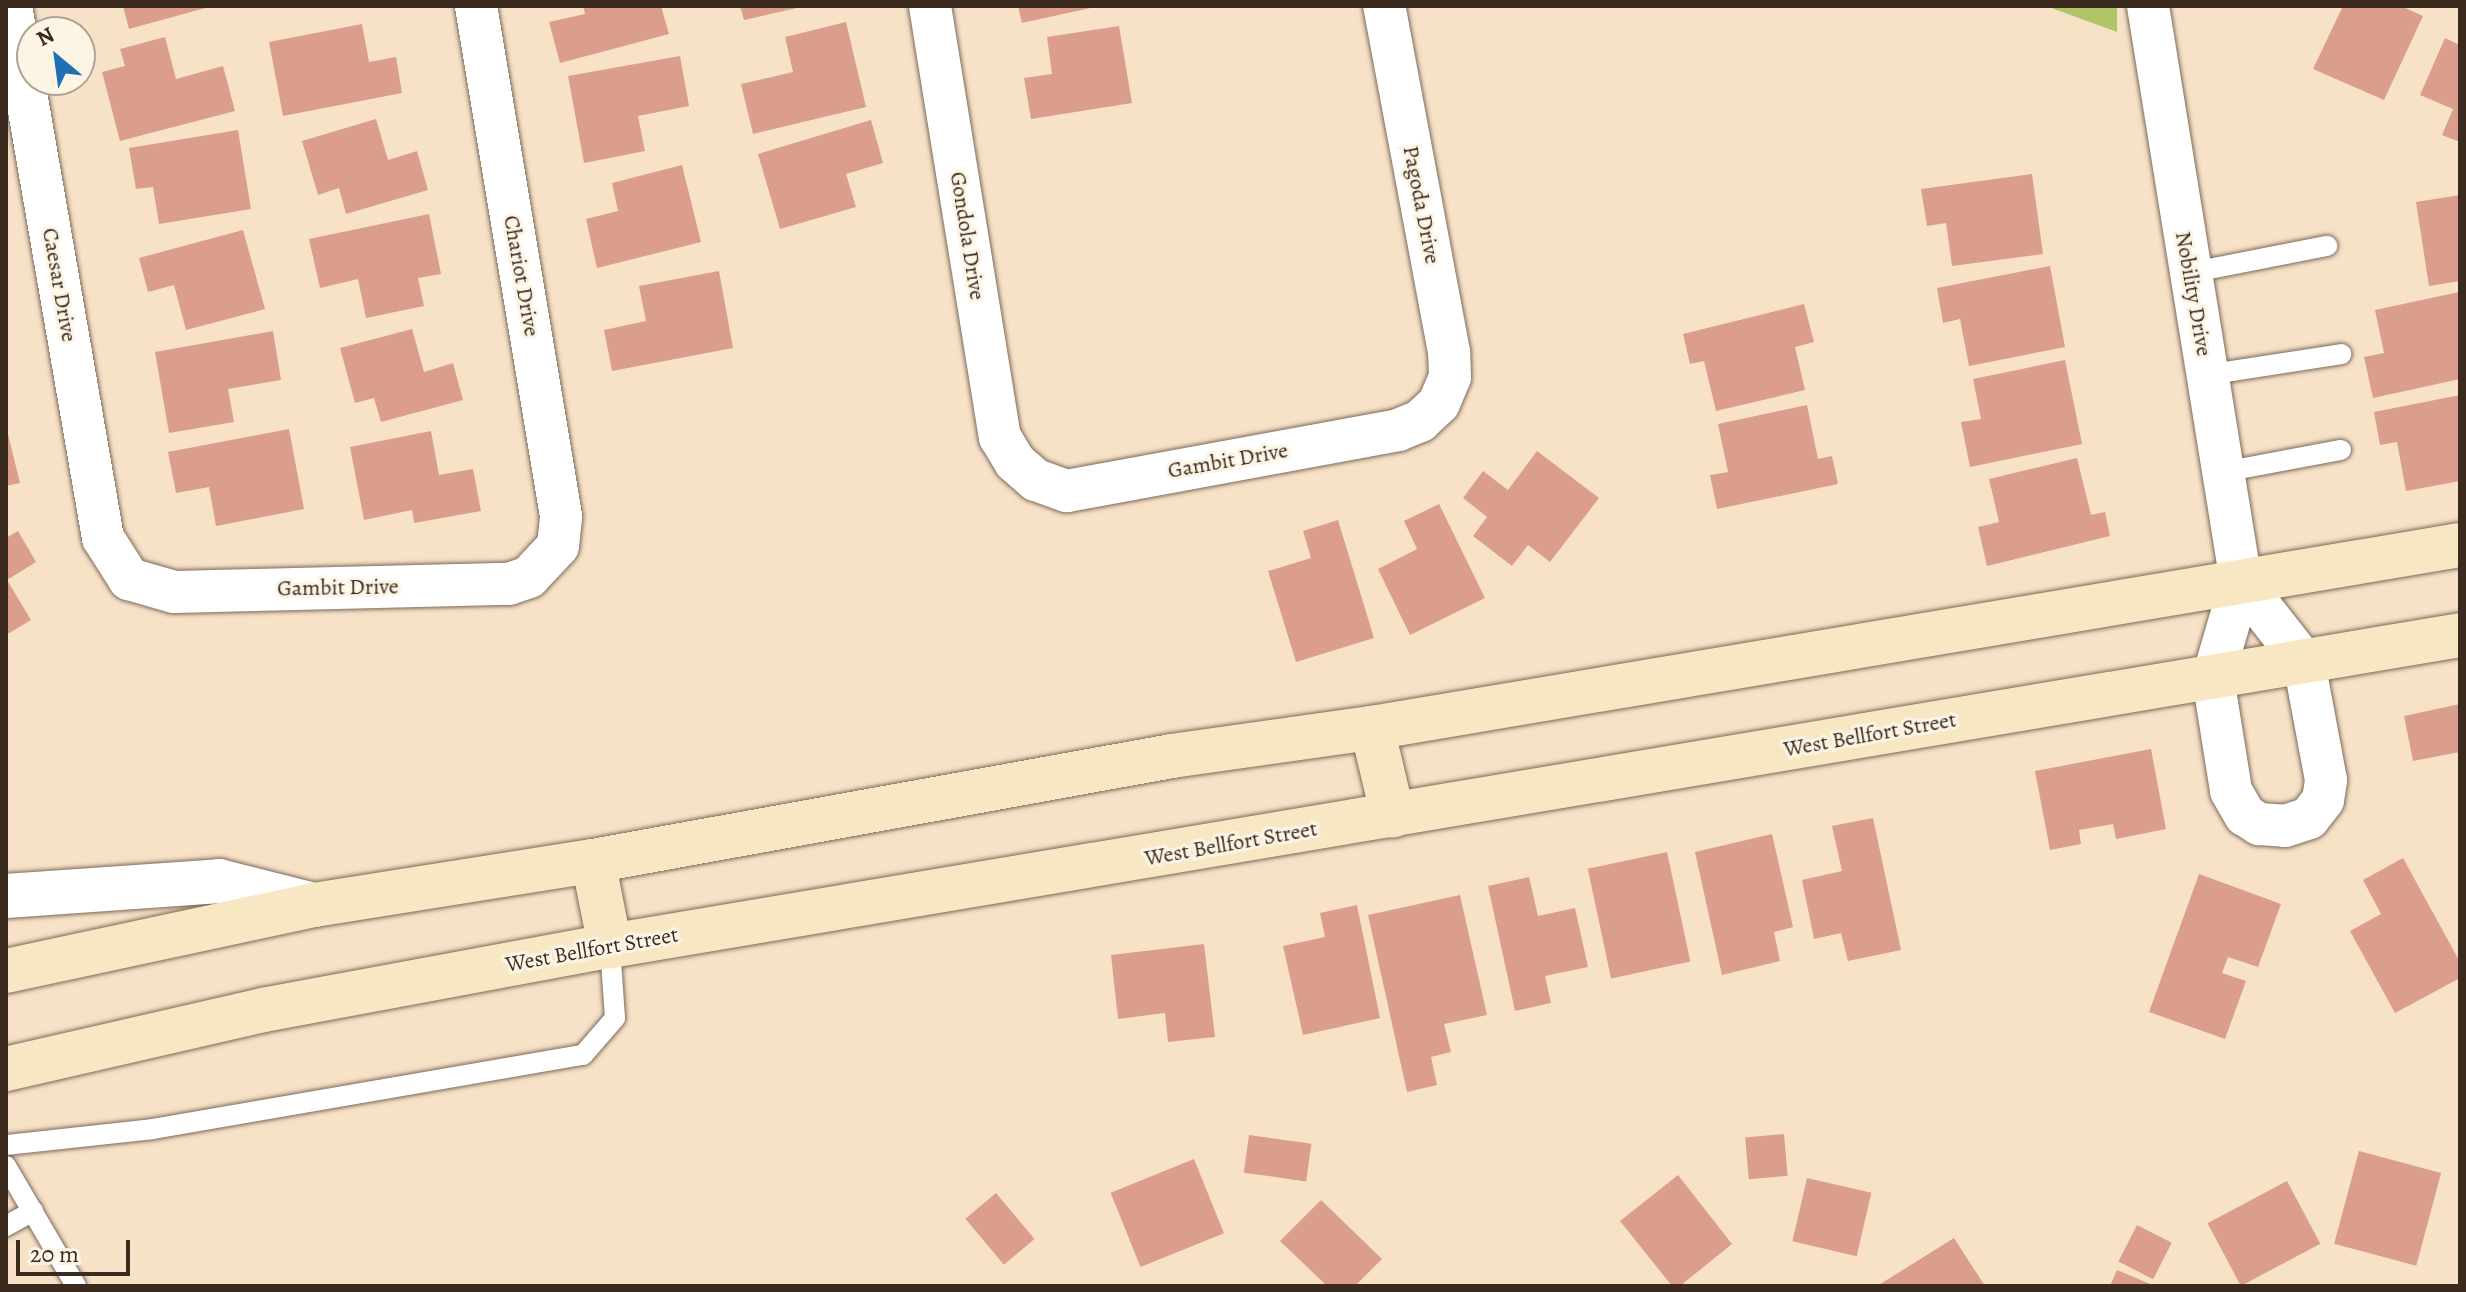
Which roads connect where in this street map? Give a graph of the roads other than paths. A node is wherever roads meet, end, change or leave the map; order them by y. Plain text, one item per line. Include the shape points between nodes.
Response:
1 (11, 6) edge
2 (476, 6) edge
3 (930, 6) edge
4 (1384, 6) edge
5 (2148, 6) edge
6 (2327, 246) dead end
7 (2189, 273) junction
8 (2341, 354) dead end
9 (2206, 375) junction
10 (1439, 403) joint
11 (2341, 450) dead end
12 (1015, 462) joint
13 (2223, 472) junction
14 (2460, 545) edge
15 (558, 546) joint
16 (115, 560) joint
17 (2241, 582) junction
18 (2460, 635) edge
19 (2304, 662) junction
20 (2213, 678) junction
21 (1372, 728) junction
22 (1393, 816) junction
23 (593, 861) junction
24 (6, 896) edge
25 (314, 905) junction
26 (610, 946) junction
27 (6, 971) edge
28 (6, 1069) edge
29 (6, 1145) edge
30 (6, 1166) edge
31 (33, 1211) junction
32 (6, 1226) edge
33 (76, 1286) edge

1 - 16 street, Caesar Drive via 103,538
2 - 15 street, Chariot Drive via 561,516
3 - 12 street, Gondola Drive via 1000,437
4 - 10 street, Pagoda Drive via 1449,352 1450,377
5 - 7 street, Nobility Drive
6 - 7 lane
7 - 9 street, Nobility Drive
8 - 9 lane
9 - 13 street, Nobility Drive
10 - 12 street, Gambit Drive via 1420,421 1398,430 1067,491 1036,480
11 - 13 lane
13 - 17 street, Nobility Drive
14 - 17 main road
15 - 16 street, Gambit Drive via 544,565 509,584 174,592 129,579
17 - 19 street, Nobility Drive
17 - 20 street, Nobility Drive
17 - 21 main road
18 - 19 main road, West Bellfort Street
19 - 20 main road, West Bellfort Street
19 - 20 street, Nobility Drive via 2326,780 2323,800 2309,818 2285,826 2259,824 2245,815 2231,791
20 - 22 main road, West Bellfort Street
21 - 22 main road
21 - 23 main road via 1172,756
22 - 26 main road, West Bellfort Street
23 - 25 main road
23 - 26 main road
24 - 25 street via 219,881
25 - 27 main road
26 - 28 main road, West Bellfort Street via 233,1016
26 - 29 lane via 615,1018 583,1055 153,1129
30 - 31 lane
31 - 32 lane
31 - 33 lane

